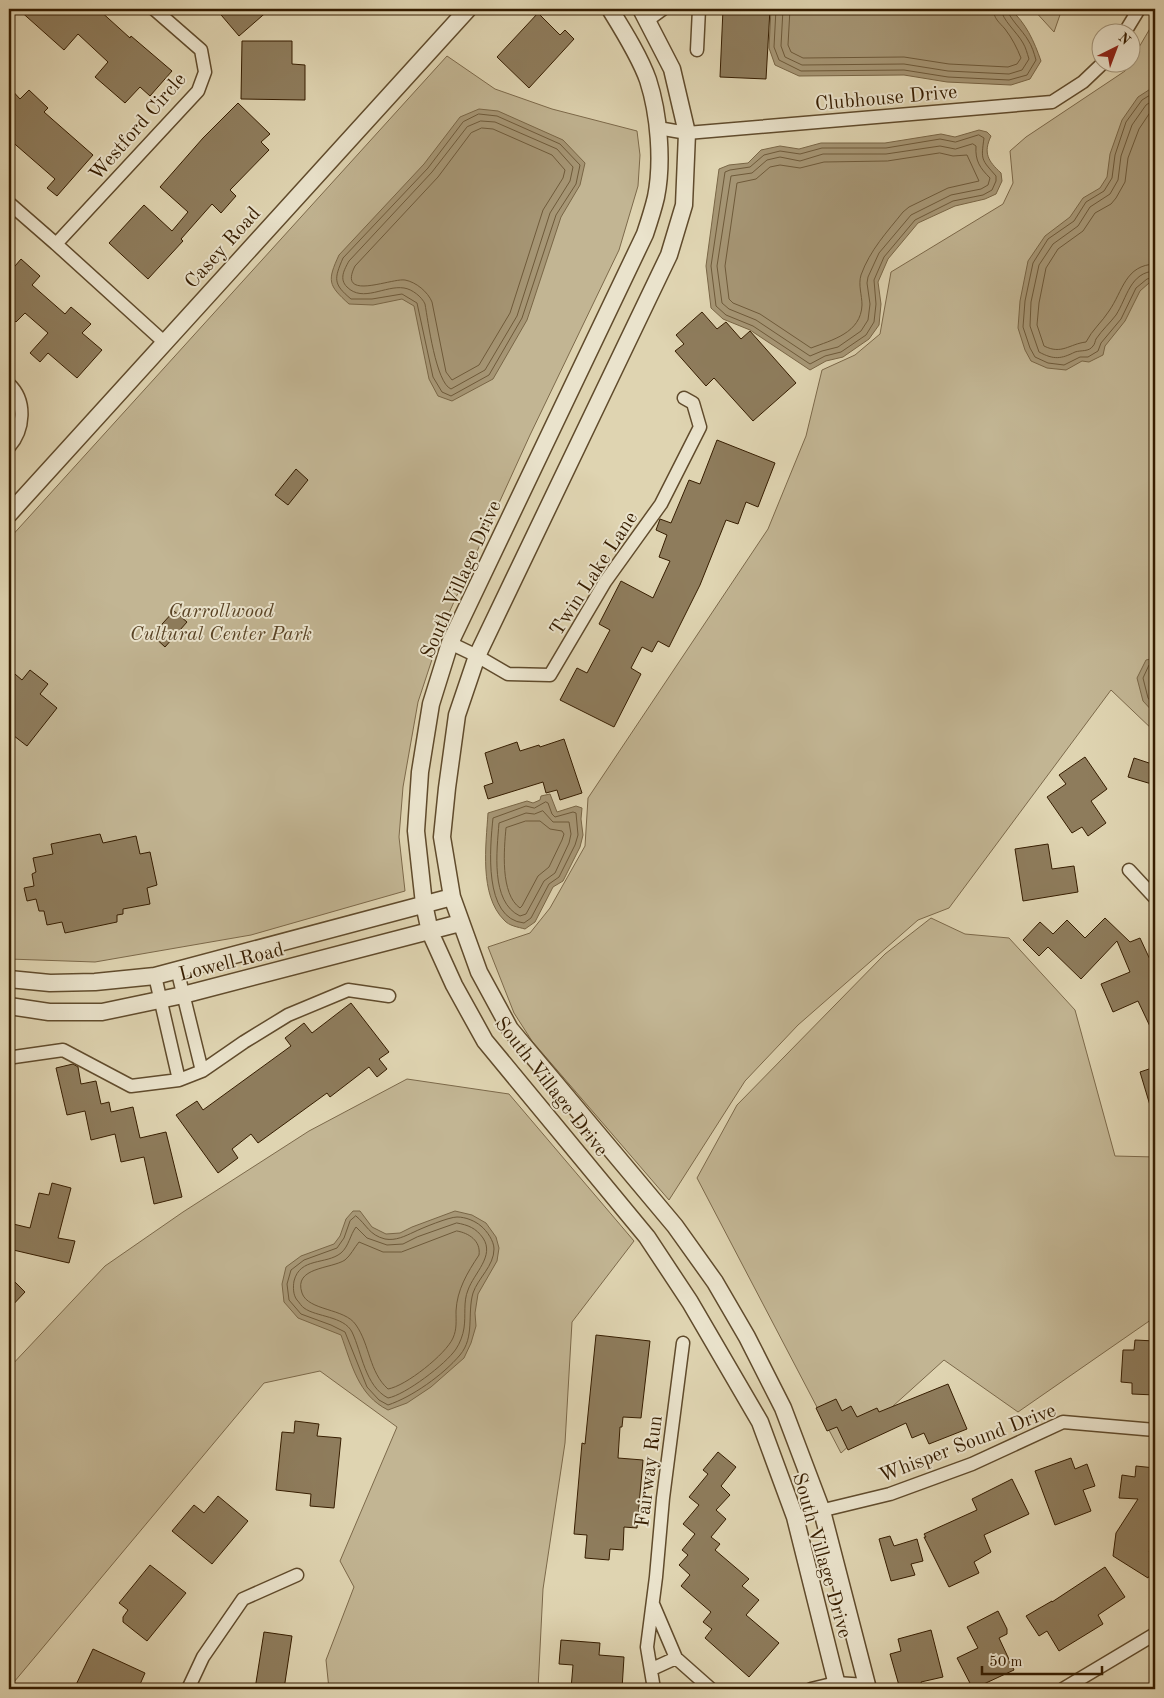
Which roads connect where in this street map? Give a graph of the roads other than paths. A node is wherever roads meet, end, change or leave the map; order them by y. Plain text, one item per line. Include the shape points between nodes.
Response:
1 (154, 9) edge
2 (468, 9) edge
3 (610, 9) edge
4 (663, 9) edge
5 (699, 9) edge
6 (1139, 9) edge
7 (645, 14) edge
8 (1131, 22) edge
9 (697, 50) dead end
10 (1094, 72) edge
11 (658, 128) junction
12 (687, 133) junction
13 (9, 203) edge
14 (56, 244) junction
15 (164, 342) junction
16 (9, 384) edge
17 (684, 398) dead end
18 (9, 447) edge
19 (9, 514) edge
20 (450, 643) junction
21 (478, 656) junction
22 (1128, 870) dead end
23 (452, 897) junction
24 (1155, 898) edge
25 (424, 904) junction
26 (460, 923) junction
27 (430, 932) junction
28 (177, 970) junction
29 (155, 976) junction
30 (9, 979) edge
31 (183, 995) junction
32 (389, 996) dead end
33 (161, 1000) junction
34 (9, 1006) edge
35 (14, 1057) dead end
36 (202, 1071) junction
37 (179, 1080) junction
38 (683, 1343) dead end
39 (1155, 1430) edge
40 (822, 1511) junction
41 (795, 1517) junction
42 (297, 1575) dead end
43 (653, 1604) junction
44 (1155, 1634) edge
45 (676, 1658) junction
46 (652, 1669) junction
47 (837, 1686) edge
48 (864, 1688) edge
49 (188, 1689) edge
50 (654, 1689) edge
51 (711, 1689) edge
52 (811, 1689) edge
53 (1063, 1689) edge

1 - 14 street, Westford Circle via 201,50 205,72 198,91
2 - 15 street, Casey Road
3 - 11 street, South Village Drive via 648,79
4 - 7 street
5 - 9 street
6 - 8 street
7 - 12 street, South Village Drive via 672,69
10 - 12 street, Clubhouse Drive via 1052,102
11 - 12 street, Clubhouse Drive
11 - 20 street, South Village Drive via 656,197 645,234
12 - 21 street, South Village Drive via 684,205 669,255
13 - 14 street
14 - 15 street
15 - 19 street, Casey Road
16 - 18 street via 23,415
17 - 21 street, Twin Lake Lane via 693,403 700,427 661,504 605,582 550,675 508,674
20 - 21 street, Twin Lake Lane
20 - 25 street, South Village Drive via 431,704 420,772 416,831
21 - 23 street, South Village Drive via 457,715 446,788 442,837
22 - 24 street
23 - 25 street, Lowell Road
23 - 26 street, South Village Drive
25 - 27 street, South Village Drive
25 - 28 street, Lowell Road
26 - 27 street, Lowell Road
26 - 40 street, South Village Drive via 479,972 510,1029 675,1226 715,1282 783,1408
27 - 31 street, Lowell Road
27 - 41 street, South Village Drive via 485,1041 647,1238 690,1302 760,1422
28 - 29 street, Lowell Road
28 - 31 street
29 - 30 street, Lowell Road via 50,983
29 - 33 street
31 - 33 street, Lowell Road
31 - 36 street
32 - 36 street via 348,990 288,1015
33 - 34 street, Lowell Road via 102,1012 49,1012
33 - 37 street
35 - 37 street via 63,1050 131,1086
36 - 37 street
38 - 43 street, Fairway Run
39 - 40 street, Whisper Sound Drive via 1063,1422 972,1464 890,1494
40 - 41 street, Whisper Sound Drive
40 - 48 street, South Village Drive
41 - 47 street, South Village Drive
42 - 49 street via 242,1599 203,1657
43 - 45 street, Fairway Run
43 - 46 street, Fairway Run via 647,1647
44 - 53 street
45 - 46 street
45 - 51 street, Fairway Run
46 - 50 street, Fairway Run
47 - 48 street
47 - 52 street

